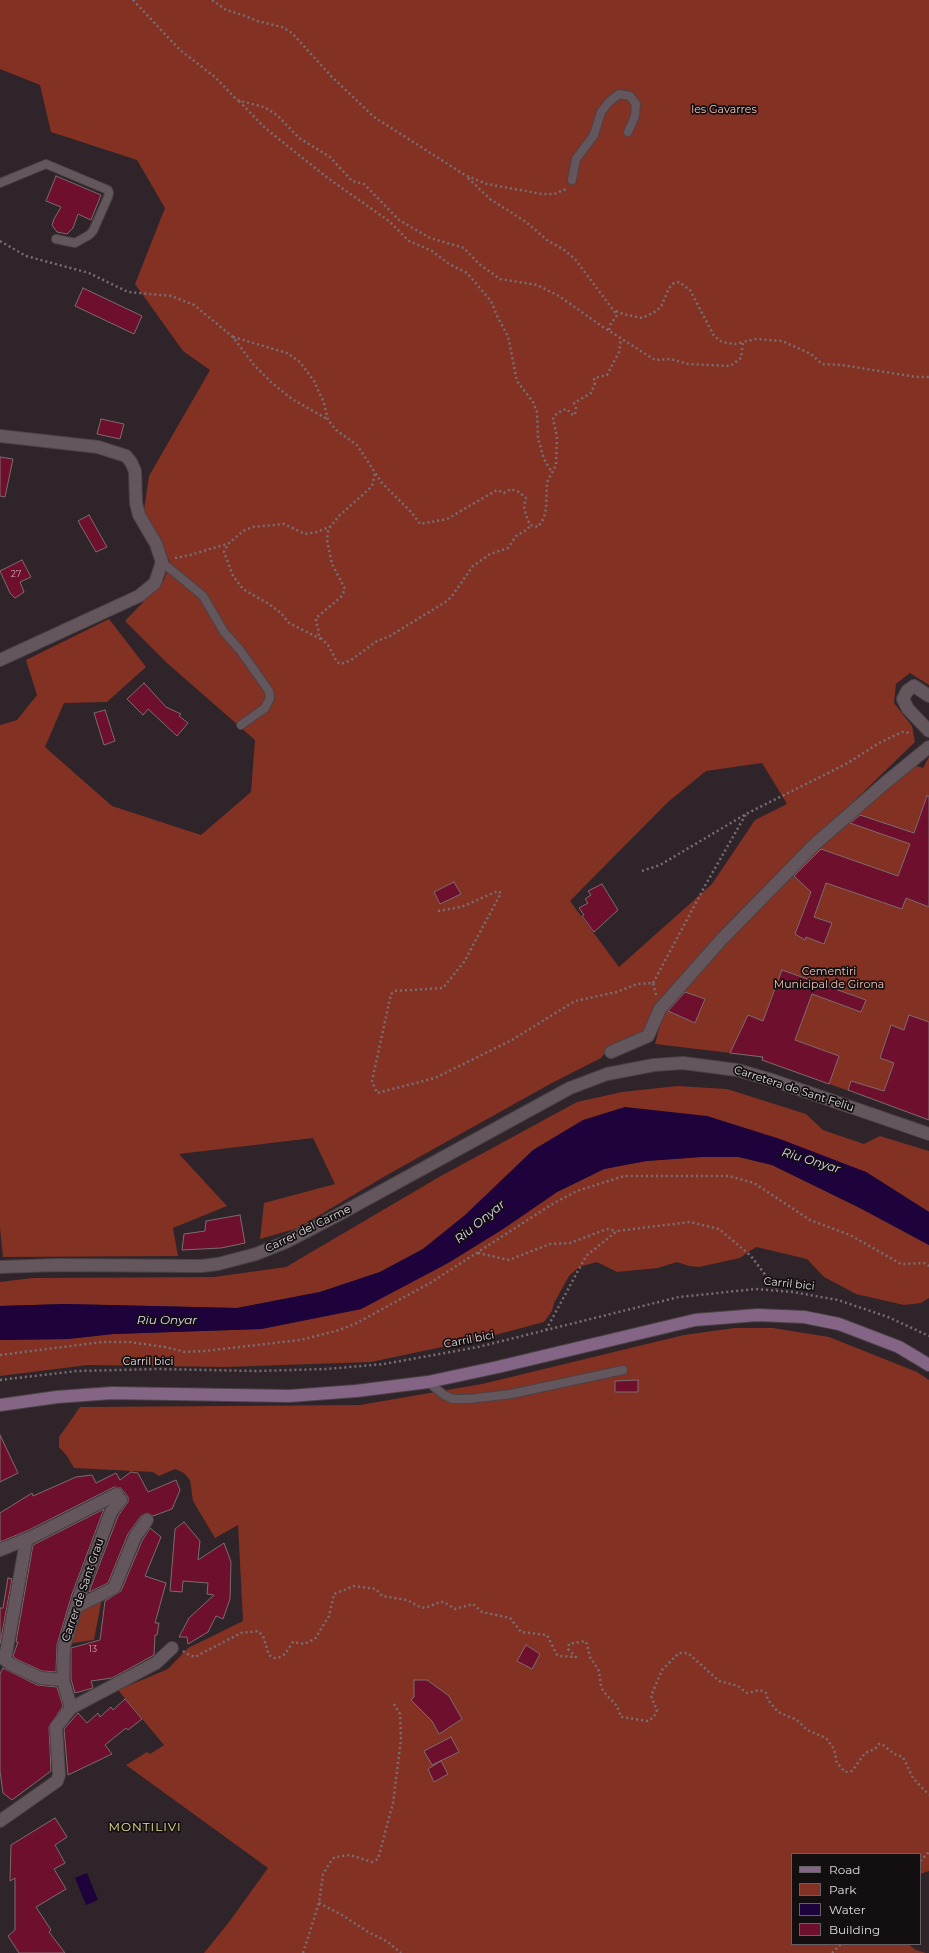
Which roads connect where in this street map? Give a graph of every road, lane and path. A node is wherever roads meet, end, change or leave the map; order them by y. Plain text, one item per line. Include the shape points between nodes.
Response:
1 (134, 0) edge
2 (212, 0) edge
3 (237, 100) junction
4 (628, 132) dead end
5 (465, 175) junction
6 (572, 180) joint
7 (0, 183) edge
8 (56, 239) dead end
9 (0, 241) edge
10 (615, 311) junction
11 (609, 331) junction
12 (233, 337) junction
13 (621, 339) junction
14 (743, 342) junction
15 (929, 377) edge
16 (328, 419) junction
17 (0, 436) edge
18 (551, 471) junction
19 (376, 474) junction
20 (530, 525) junction
21 (330, 526) junction
22 (228, 544) junction
23 (162, 560) junction
24 (321, 639) junction
25 (0, 660) edge
26 (929, 696) edge
27 (241, 725) dead end
28 (923, 732) edge
29 (929, 747) edge
30 (746, 814) junction
31 (642, 871) dead end
32 (438, 911) dead end
33 (653, 983) junction
34 (660, 1009) junction
35 (611, 1052) dead end
36 (586, 1082) joint
37 (929, 1134) edge
38 (617, 1231) junction
39 (477, 1253) junction
40 (929, 1266) edge
41 (0, 1267) edge
42 (776, 1290) junction
43 (546, 1330) junction
44 (929, 1336) edge
45 (0, 1356) edge
46 (929, 1365) edge
47 (623, 1370) dead end
48 (0, 1380) edge
49 (428, 1382) junction
50 (0, 1405) edge
51 (92, 1508) junction
52 (109, 1518) junction
53 (147, 1520) dead end
54 (26, 1542) dead end
55 (0, 1550) edge
56 (76, 1607) junction
57 (170, 1650) joint
58 (3, 1658) edge
59 (63, 1680) junction
60 (394, 1704) dead end
61 (71, 1708) junction
62 (929, 1795) edge
63 (0, 1821) edge
64 (929, 1852) edge
65 (921, 1860) edge
66 (319, 1903) junction
67 (840, 1945) edge
68 (303, 1953) edge
69 (401, 1953) edge
70 (832, 1953) edge

1 - 3 path via 180,50 215,77
2 - 5 path via 226,10 282,27 292,33 331,76 374,117
3 - 11 path via 264,107 277,115 299,138 330,157 352,181 364,184 399,220 430,238 464,248 500,279 537,285 559,296
3 - 18 path via 265,128 329,179 389,221 409,241 432,251 467,273 491,300 508,336 517,381 533,402 538,438 544,459
4 - 6 lane via 635,116 636,104 630,96 619,94 601,112 594,136 576,159
5 - 6 path via 487,184 542,194 561,192
5 - 10 path via 490,199 526,222 548,241 563,248 575,259
7 - 8 lane via 46,164 108,190 108,197 89,235 75,243
9 - 12 path via 26,256 89,273 128,292 171,296 187,301
10 - 11 path via 617,315
10 - 14 path via 642,318 653,314 661,307 669,288 680,282 690,290 714,336 722,342
11 - 13 path
12 - 16 path via 254,365 272,383 292,399
12 - 16 path via 286,353 300,362 314,381
13 - 14 path via 655,360 671,359 688,364 730,366 741,358
13 - 18 path via 619,352 607,375 594,378 591,393 574,403 575,415 567,409 555,415 553,419 557,437 557,458 556,465
14 - 15 path via 756,339 782,341 811,354 822,364
16 - 19 path via 336,430 357,445
17 - 23 street via 98,447 126,456 135,471 139,515
18 - 20 path via 547,482 544,518 538,526
19 - 20 path via 420,524 447,519 496,490 504,493 511,489 526,498 524,506
19 - 21 path via 372,486
20 - 24 path via 516,536 508,548 490,554 473,566 447,601 390,636 376,641 351,660 341,664 337,662 328,645
21 - 22 path via 305,534 284,524 253,527 243,531
21 - 24 path via 327,540 332,564 344,589 328,610 316,618
22 - 23 path
22 - 24 path via 224,552 228,566 243,589 269,604 289,623
23 - 25 street via 155,583 139,596
23 - 27 lane via 204,596 224,632 269,691 270,698 265,708
26 - 28 street via 914,686 907,691 903,699
28 - 30 path via 902,732 848,763
29 - 34 street via 814,845 721,940
30 - 31 path via 660,865
30 - 33 path
32 - 33 path via 461,907 498,891 501,893 464,962 443,988 390,994 372,1080 377,1093 435,1078 512,1040 575,1001 617,992 637,984
33 - 34 path
34 - 35 street via 648,1036
36 - 37 street, Carretera de Sant Feliu via 628,1069 654,1065 708,1065 772,1080
36 - 41 street, Carrer del Carme via 558,1094 301,1235 256,1254 201,1266
38 - 39 path via 607,1229 570,1243 550,1244 509,1260
38 - 42 path via 690,1222 719,1229 751,1256
38 - 43 path via 586,1256
39 - 40 path via 554,1203 598,1183 624,1176 729,1176 754,1183 810,1220 850,1236 900,1264 924,1263
39 - 45 path via 430,1283 355,1324 300,1340 185,1352 129,1342 102,1342
42 - 43 path, Carril bici via 752,1289 679,1297
42 - 44 path, Carril bici via 815,1295 855,1305
43 - 48 path, Carril bici via 478,1347 327,1370 77,1371
46 - 49 main road via 899,1347 839,1324 786,1315 756,1315 695,1320
47 - 49 lane via 511,1394 469,1399 448,1397
49 - 50 main road via 289,1396 112,1393
51 - 52 street
51 - 52 street, Carrer de Sant Grau via 119,1497
51 - 55 street
52 - 56 street, Carrer de Sant Grau
53 - 56 street via 135,1537 114,1588
54 - 58 street
56 - 59 street, Carrer de Sant Grau via 64,1648
57 - 61 street via 156,1663
57 - 62 path via 181,1649 195,1657 241,1633 258,1631 263,1636 268,1655 274,1658 280,1656 290,1649 293,1642 304,1644 315,1639 329,1616 334,1594 354,1586 376,1589 382,1596 406,1600 420,1608 440,1602 455,1609 473,1604 482,1612 510,1618 521,1632 547,1635 557,1655 560,1656 576,1657 568,1649 569,1644 585,1641 590,1657 599,1671 603,1692 617,1706 622,1717 648,1721 654,1717 657,1710 651,1696 662,1670 679,1653 688,1653 719,1681 738,1686 747,1692 760,1690 766,1693 768,1700 783,1716 797,1720 807,1730 826,1738 834,1748 837,1763 845,1772 852,1771 864,1753 882,1744 890,1752 903,1757 913,1778
58 - 59 street via 40,1678
59 - 61 street, Carrer de Sant Grau
60 - 66 path via 400,1714 401,1739 393,1803 378,1859 372,1862 350,1855 336,1857 323,1874
61 - 63 street via 56,1727 59,1775 57,1781
64 - 65 path
66 - 68 path
66 - 69 path via 388,1942
67 - 70 path

